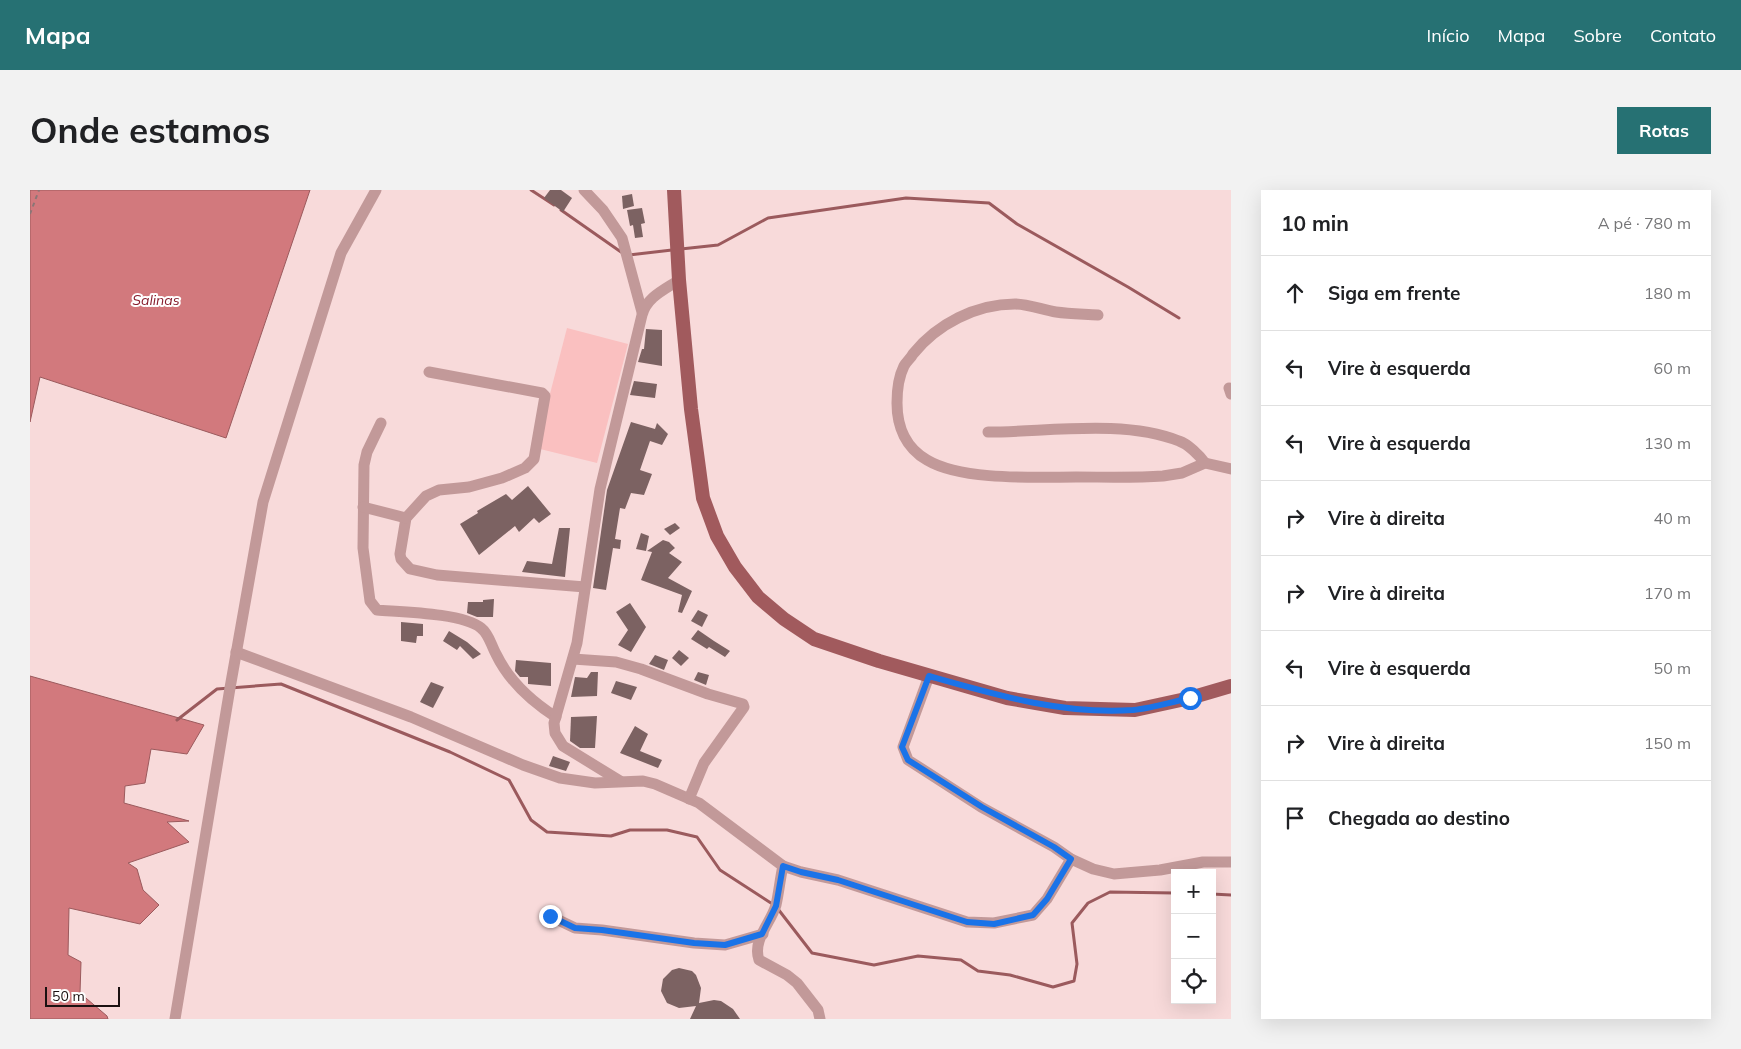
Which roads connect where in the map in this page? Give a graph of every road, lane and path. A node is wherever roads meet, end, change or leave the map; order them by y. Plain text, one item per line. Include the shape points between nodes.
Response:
1 (38, 190) edge
2 (376, 190) edge
3 (584, 190) edge
4 (674, 190) edge
5 (30, 214) edge
6 (679, 280) junction
7 (642, 312) junction
8 (1098, 315) dead end
9 (429, 372) dead end
10 (381, 423) dead end
11 (988, 432) dead end
12 (1205, 463) junction
13 (1231, 469) edge
14 (363, 507) junction
15 (406, 518) junction
16 (586, 587) junction
17 (236, 652) junction
18 (573, 659) junction
19 (929, 676) junction
20 (1231, 686) edge
21 (556, 716) junction
22 (620, 781) junction
23 (689, 799) junction
24 (1071, 859) junction
25 (1231, 862) edge
26 (783, 866) junction
27 (550, 916) dead end
28 (762, 934) junction
29 (175, 1019) edge
30 (820, 1019) edge

1 - 5 path
2 - 17 street via 341,254 263,502
3 - 7 street via 622,238
4 - 6 main road
6 - 7 street via 651,299
6 - 19 main road via 703,498 717,536 735,567 758,597 784,620 814,639
7 - 16 street via 600,489
8 - 12 street via 1017,304 968,313 946,324 922,343 904,366 897,396 897,416 902,435 927,461 951,470 995,476 1164,476 1182,473
9 - 15 street via 542,393 541,422 534,459 525,468 477,485 439,490 426,496
10 - 14 street via 364,465
11 - 12 street via 1078,429 1154,434 1181,441
12 - 13 street
14 - 15 street
14 - 21 street via 363,548 372,605 377,610 457,618 480,627 514,682 535,703
15 - 16 street via 400,554 404,565 410,569 437,575
16 - 18 street
17 - 22 street via 411,717 560,778 595,783
17 - 29 street
18 - 21 street
18 - 23 street via 616,662 641,668 743,704 704,763
19 - 20 main road via 1007,698 1100,710 1134,710
19 - 24 street via 902,747 908,760
21 - 22 street via 555,733 563,746
22 - 23 street via 655,784
23 - 26 street
24 - 25 street via 1093,870 1114,874 1203,862
24 - 26 street via 1047,899 1033,915 994,924 967,922 838,880
26 - 28 street via 776,906
27 - 28 street via 575,928 694,943 725,945
28 - 30 street via 757,946 759,960 787,974 797,983 818,1010

